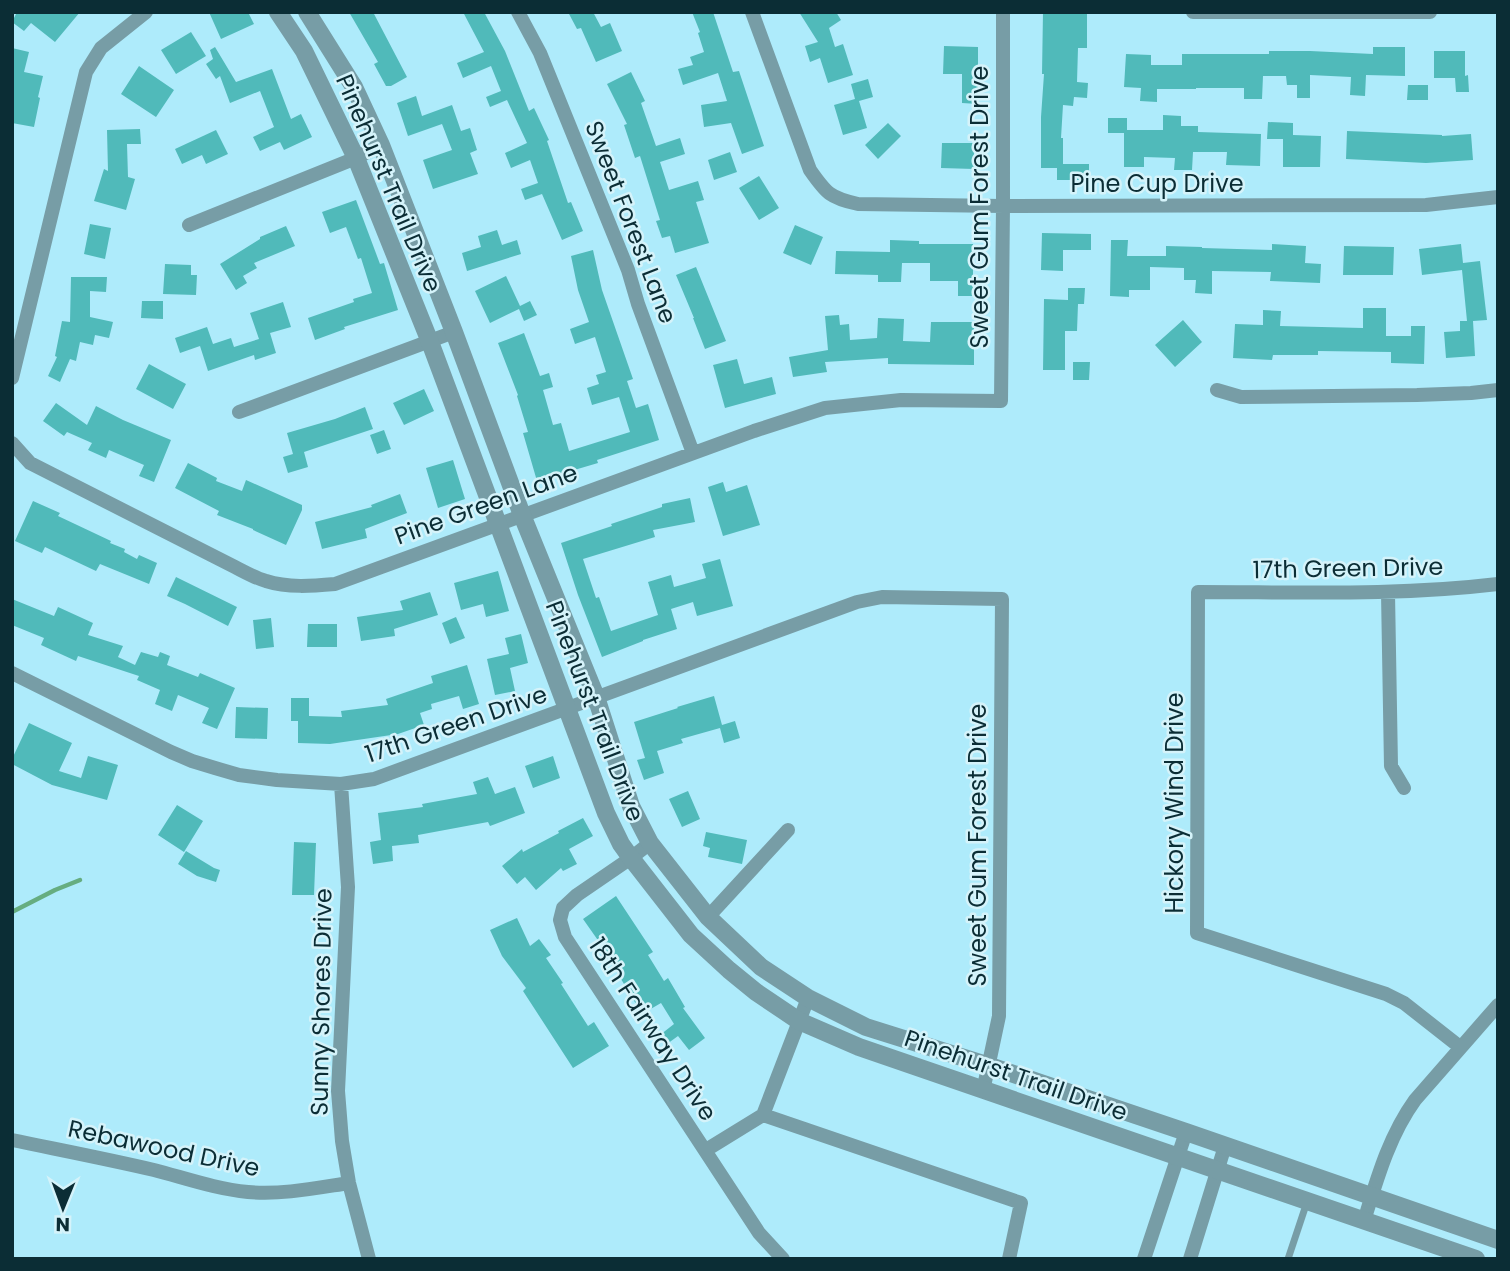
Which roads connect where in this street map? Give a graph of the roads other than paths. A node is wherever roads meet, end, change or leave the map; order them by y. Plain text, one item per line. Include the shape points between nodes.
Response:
1 (146, 12) edge
2 (278, 12) edge
3 (307, 12) edge
4 (518, 12) edge
5 (752, 12) edge
6 (1003, 12) edge
7 (1193, 12) edge
8 (1430, 12) edge
9 (381, 145) junction
10 (356, 158) junction
11 (1498, 197) edge
12 (1003, 206) junction
13 (189, 225) dead end
14 (454, 332) junction
15 (430, 342) junction
16 (12, 378) edge
17 (1217, 390) dead end
18 (1498, 390) edge
19 (1001, 401) joint
20 (239, 412) dead end
21 (12, 444) edge
22 (693, 453) junction
23 (522, 515) junction
24 (498, 525) junction
25 (1498, 584) edge
26 (1198, 592) joint
27 (1388, 593) junction
28 (1002, 599) joint
29 (12, 673) edge
30 (596, 697) junction
31 (566, 709) junction
32 (341, 784) junction
33 (1404, 788) dead end
34 (788, 830) dead end
35 (650, 843) junction
36 (631, 858) junction
37 (708, 917) junction
38 (808, 998) junction
39 (1498, 1005) edge
40 (799, 1021) junction
41 (1460, 1047) junction
42 (990, 1066) junction
43 (983, 1091) junction
44 (763, 1115) junction
45 (1186, 1132) junction
46 (12, 1140) edge
47 (1225, 1146) junction
48 (706, 1150) junction
49 (1177, 1156) junction
50 (1217, 1171) junction
51 (349, 1183) junction
52 (1372, 1196) junction
53 (1307, 1202) junction
54 (1364, 1221) junction
55 (1498, 1240) edge
56 (1456, 1256) edge
57 (369, 1259) edge
58 (783, 1259) edge
59 (1009, 1259) edge
60 (1144, 1259) edge
61 (1190, 1259) edge
62 (1288, 1259) edge
63 (1476, 1259) edge

1 - 16 street via 101,48 86,72
2 - 10 street, Pinehurst Trail Drive via 304,51
3 - 9 street, Pinehurst Trail Drive via 354,87
4 - 22 street, Sweet Forest Lane via 540,53 628,270
5 - 12 street, Pine Cup Drive via 810,170 838,200
6 - 12 street, Sweet Gum Forest Drive
7 - 8 street
9 - 10 street
9 - 14 street, Pinehurst Trail Drive
10 - 13 street
10 - 15 street, Pinehurst Trail Drive
11 - 12 street, Pine Cup Drive via 1426,205
12 - 19 street, Sweet Gum Forest Drive
14 - 15 street
14 - 23 street, Pinehurst Trail Drive
15 - 20 street
15 - 24 street, Pinehurst Trail Drive
17 - 18 street via 1241,397 1314,397
19 - 22 street, Pine Green Lane via 901,400 825,408
21 - 24 street, Pine Green Lane via 30,463 234,567 287,585 335,584
22 - 23 street, Pine Green Lane
23 - 24 street, Pine Green Lane
23 - 30 street, Pinehurst Trail Drive
24 - 31 street, Pinehurst Trail Drive
25 - 27 street, 17th Green Drive
26 - 27 street, 17th Green Drive
26 - 41 street, Hickory Wind Drive via 1197,933 1386,994
27 - 33 street via 1391,766
28 - 30 street, 17th Green Drive via 882,597 857,602
28 - 42 street, Sweet Gum Forest Drive via 999,1016
29 - 32 street, 17th Green Drive via 192,761 239,775
30 - 31 street, 17th Green Drive
30 - 35 street, Pinehurst Trail Drive via 631,806
31 - 32 street, 17th Green Drive via 374,779
31 - 36 street, Pinehurst Trail Drive via 606,813
32 - 51 street, Sunny Shores Drive via 348,887 338,1091
34 - 37 street
35 - 36 street, 18th Fairway Drive
35 - 37 street, Pinehurst Trail Drive
36 - 40 street, Pinehurst Trail Drive via 691,935 756,992
36 - 48 street, 18th Fairway Drive via 577,895 560,920 565,937
37 - 38 street, Pinehurst Trail Drive via 761,967
38 - 40 street
38 - 42 street, Pinehurst Trail Drive via 866,1027
39 - 41 street
40 - 43 street, Pinehurst Trail Drive
40 - 44 street
41 - 52 street via 1406,1111
42 - 43 street, Sweet Gum Forest Drive
42 - 45 street, Pinehurst Trail Drive
43 - 49 street, Pinehurst Trail Drive
44 - 48 street
44 - 59 street via 1021,1203
45 - 47 street, Pinehurst Trail Drive
45 - 49 street
46 - 51 street, Rebawood Drive via 248,1192
47 - 50 street
47 - 52 street, Pinehurst Trail Drive
48 - 58 street, 18th Fairway Drive via 759,1233
49 - 50 street, Pinehurst Trail Drive
49 - 60 street
50 - 53 street, Pinehurst Trail Drive
50 - 61 street
51 - 57 street, Sunny Shores Drive
52 - 54 street
52 - 55 street, Pinehurst Trail Drive
53 - 54 street, Pinehurst Trail Drive
53 - 62 lane
54 - 56 street, Pinehurst Trail Drive
56 - 63 street, Pinehurst Trail Drive

